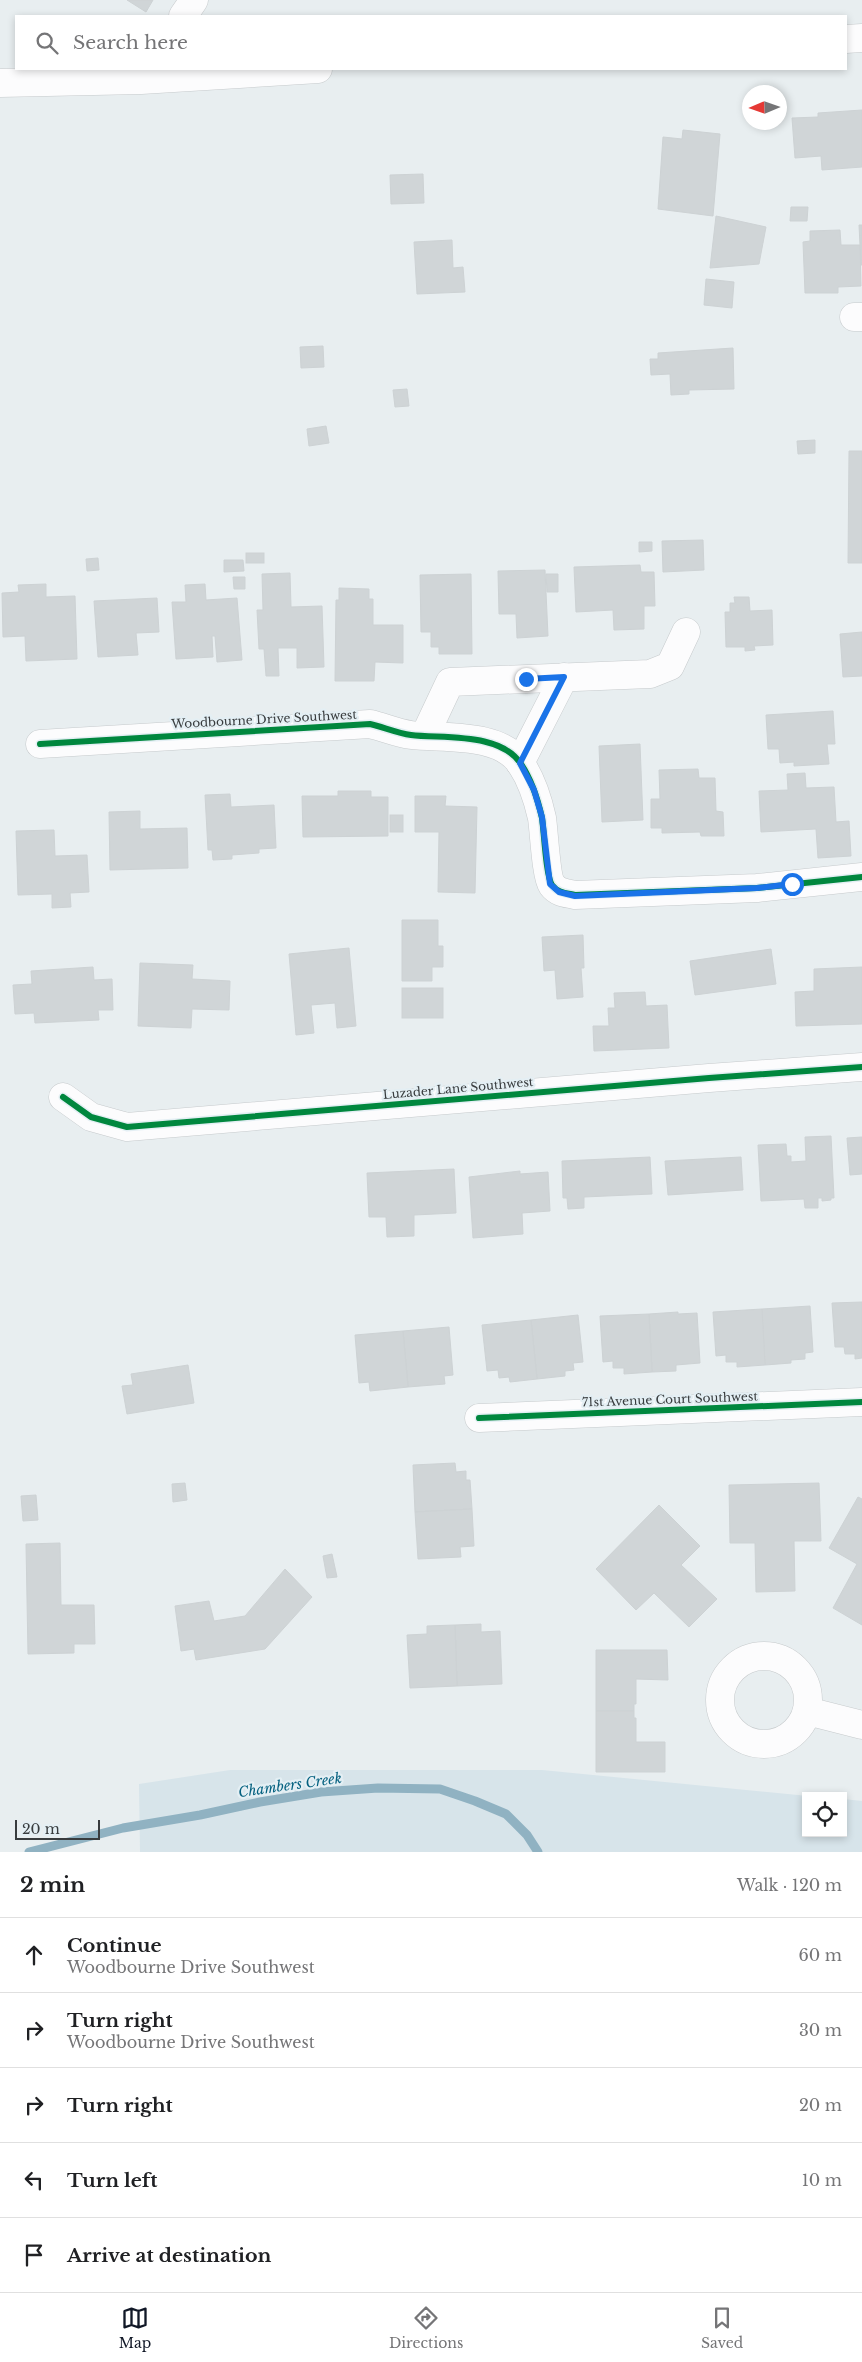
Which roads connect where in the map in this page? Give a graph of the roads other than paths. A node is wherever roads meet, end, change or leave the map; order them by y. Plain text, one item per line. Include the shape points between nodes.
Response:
1 (194, 0) edge
2 (184, 15) edge
3 (862, 38) edge
4 (847, 39) edge
5 (283, 70) edge
6 (144, 74) edge
7 (0, 83) edge
8 (686, 632) dead end
9 (564, 677) junction
10 (425, 736) junction
11 (40, 744) dead end
12 (520, 763) junction
13 (862, 876) edge
14 (862, 1068) edge
15 (63, 1097) dead end
16 (862, 1402) edge
17 (478, 1418) dead end
18 (807, 1711) dead end
19 (862, 1725) edge

1 - 2 street
3 - 4 street
5 - 6 street
6 - 7 street
8 - 9 street via 670,666 650,674
9 - 10 street via 450,682
9 - 12 street
10 - 11 street, Woodbourne Drive Southwest via 370,724
10 - 12 street, Woodbourne Drive Southwest via 484,742 504,750
12 - 13 street, Woodbourne Drive Southwest via 534,790 542,817 550,884 559,892 575,896 757,888
14 - 15 street, Luzader Lane Southwest via 127,1127 91,1117
16 - 17 street, 71st Avenue Court Southwest
18 - 19 street

